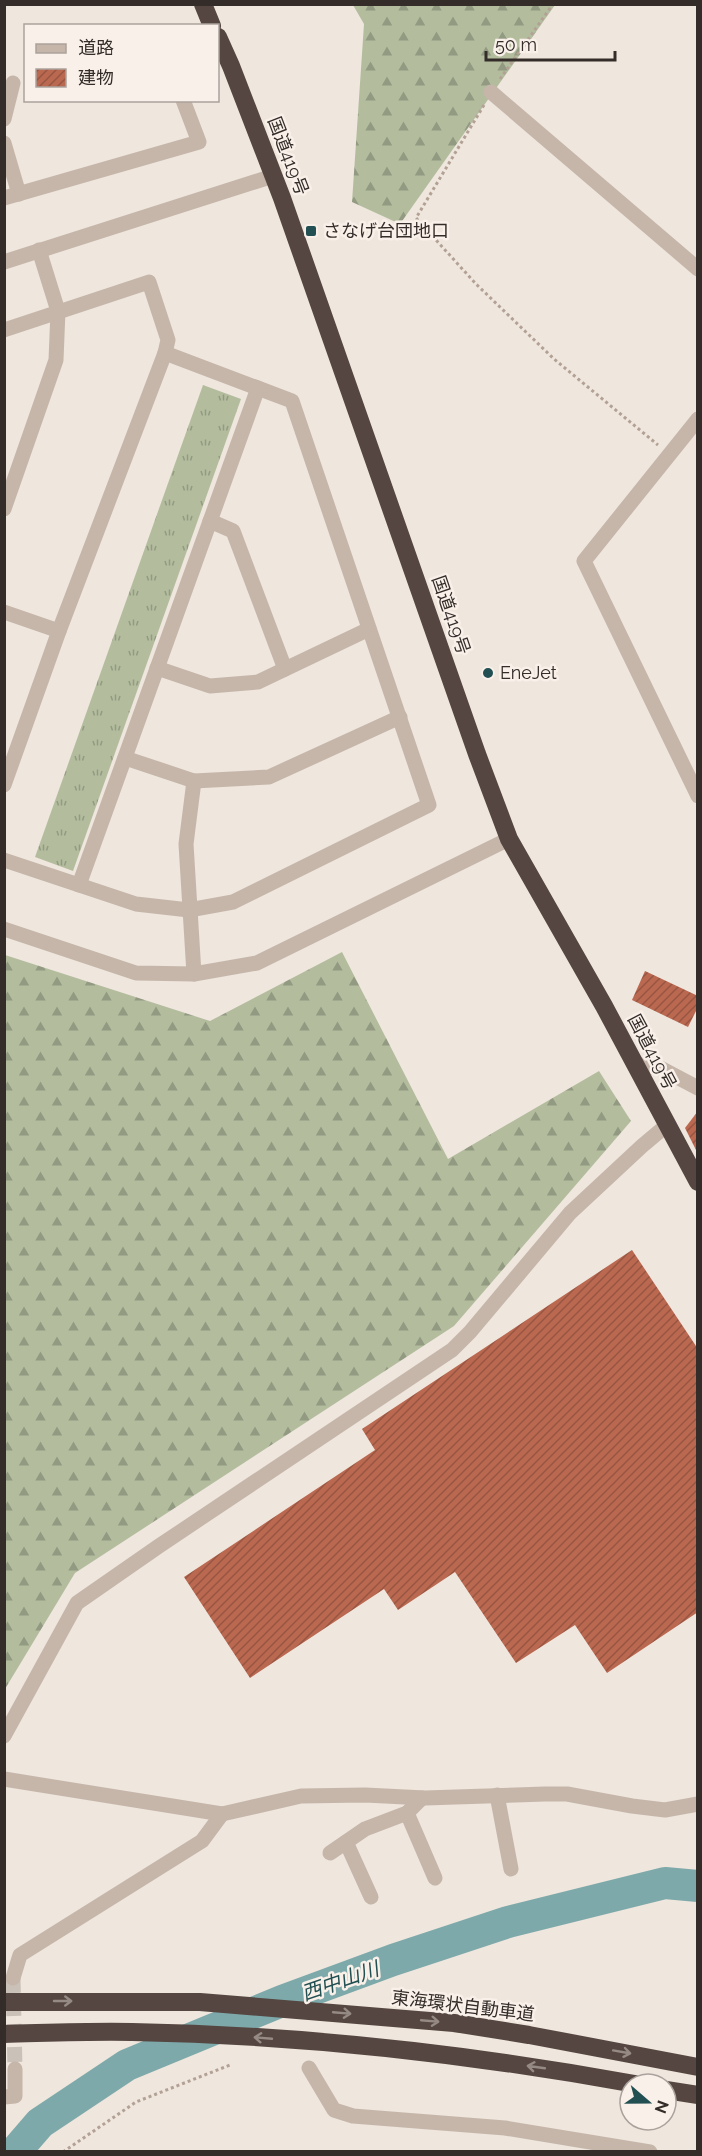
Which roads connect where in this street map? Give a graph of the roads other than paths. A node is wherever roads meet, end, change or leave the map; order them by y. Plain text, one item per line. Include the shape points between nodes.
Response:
1 (203, 4) edge
2 (211, 24) edge
3 (219, 40) edge
4 (14, 82) edge
5 (491, 92) road end
6 (184, 102) edge
7 (4, 119) edge
8 (4, 143) edge
9 (273, 176) junction
10 (12, 196) edge
11 (39, 250) junction
12 (4, 262) edge
13 (698, 269) edge
14 (58, 311) junction
15 (4, 330) edge
16 (165, 353) junction
17 (258, 388) junction
18 (698, 419) edge
19 (4, 509) edge
20 (210, 521) junction
21 (4, 612) edge
22 (369, 628) junction
23 (59, 631) junction
24 (157, 669) junction
25 (285, 669) junction
26 (400, 717) junction
27 (125, 758) junction
28 (194, 781) junction
29 (4, 785) edge
30 (698, 796) edge
31 (509, 839) junction
32 (4, 860) edge
33 (79, 885) junction
34 (189, 910) junction
35 (4, 929) edge
36 (194, 974) junction
37 (634, 1064) junction
38 (698, 1088) edge
39 (667, 1125) junction
40 (698, 1182) edge
41 (4, 1736) edge
42 (4, 1779) edge
43 (497, 1796) junction
44 (422, 1798) junction
45 (698, 1804) edge
46 (407, 1813) junction
47 (222, 1814) junction
48 (346, 1842) junction
49 (330, 1853) dead end
50 (511, 1869) dead end
51 (435, 1878) dead end
52 (371, 1898) dead end
53 (13, 1978) tunnel mouth
54 (4, 2002) edge
55 (4, 2034) edge
56 (698, 2067) edge
57 (309, 2068) dead end
58 (15, 2069) tunnel mouth
59 (618, 2081) edge
60 (678, 2092) edge
61 (698, 2095) edge
62 (4, 2097) edge
63 (650, 2151) edge

1 - 2 highway
3 - 9 highway, 国道419号
4 - 7 street
5 - 13 street
6 - 10 street via 199,142
8 - 10 street
9 - 11 street
9 - 31 highway, 国道419号
11 - 12 street
11 - 14 street
14 - 15 street
14 - 16 street via 149,282 168,340
14 - 19 street via 56,360
16 - 17 street
16 - 23 street
17 - 20 street
17 - 22 street via 292,401
18 - 30 street via 584,561
20 - 24 street
20 - 25 street via 233,531
21 - 23 street
22 - 25 street
22 - 26 street
23 - 29 street
24 - 25 street via 210,686 258,682
24 - 27 street
26 - 28 street via 269,777
26 - 34 street via 429,805 233,902
27 - 28 street
27 - 33 street
28 - 34 street via 186,844
31 - 36 street via 257,963
31 - 37 highway, 国道419号
32 - 33 street
33 - 34 street via 136,904
34 - 36 street
35 - 36 street via 136,973
37 - 38 street via 662,1069
37 - 39 highway, 国道419号
39 - 40 highway, 国道419号
39 - 41 street via 570,1213 452,1350 77,1603
42 - 47 street
43 - 44 street
43 - 45 street via 567,1794 665,1810
43 - 50 street
44 - 46 street
44 - 47 street via 301,1796
46 - 48 street via 365,1828
46 - 51 street
47 - 53 street via 202,1841 20,1954
48 - 49 street
48 - 52 street
54 -> 56 highway, 東海環状自動車道 via 200,2002 454,2023
59 -> 55 highway via 400,2049 253,2037 132,2032
57 - 63 street via 334,2110 353,2116 505,2128
58 - 62 street via 15,2096
60 - 61 highway

